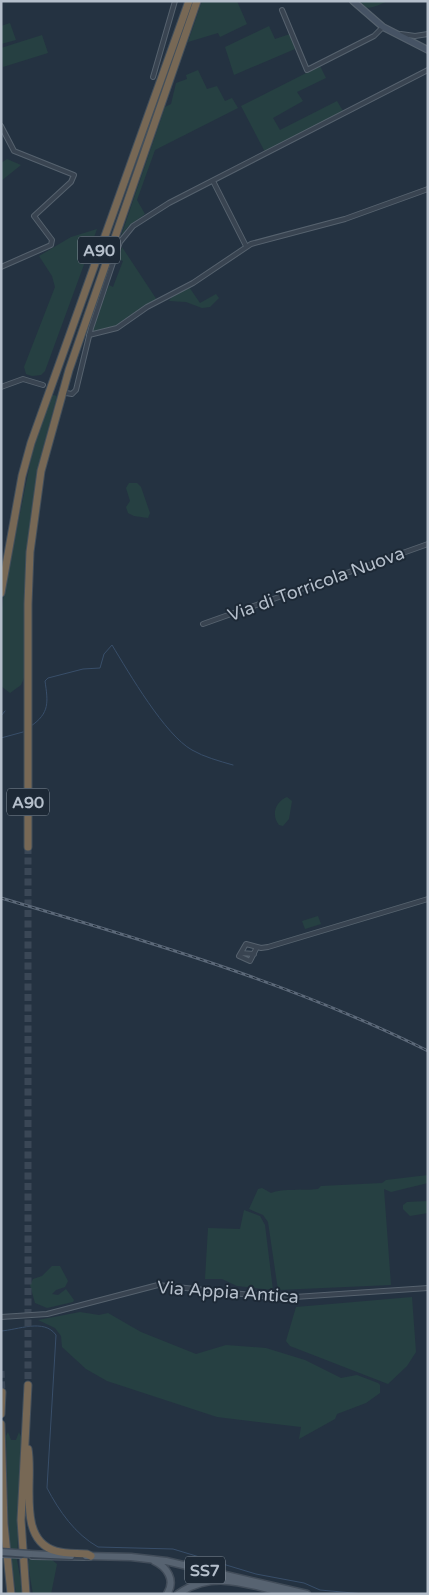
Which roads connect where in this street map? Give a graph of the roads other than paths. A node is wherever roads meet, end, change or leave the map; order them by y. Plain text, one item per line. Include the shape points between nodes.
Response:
1 (174, 1) edge
2 (189, 1) edge
3 (197, 1) edge
4 (353, 1) edge
5 (282, 10) dead end
6 (383, 28) junction
7 (393, 33) junction
8 (428, 34) edge
9 (428, 50) edge
10 (428, 70) edge
11 (153, 77) dead end
12 (1, 126) edge
13 (213, 180) junction
14 (428, 189) edge
15 (246, 246) junction
16 (1, 267) edge
17 (89, 335) junction
18 (43, 386) dead end
19 (1, 387) edge
20 (51, 388) dead end
21 (58, 390) dead end
22 (66, 393) dead end
23 (428, 544) edge
24 (1, 593) edge
25 (203, 624) dead end
26 (28, 847) tunnel mouth
27 (428, 899) edge
28 (257, 947) junction
29 (428, 1288) edge
30 (1, 1317) edge
31 (28, 1384) tunnel mouth
32 (2, 1392) edge
33 (1, 1414) edge
34 (1, 1424) edge
35 (25, 1446) junction
36 (2, 1449) edge
37 (1, 1554) edge
38 (29, 1555) junction
39 (91, 1556) junction
40 (104, 1556) junction
41 (148, 1559) junction
42 (11, 1594) edge
43 (26, 1594) edge
44 (167, 1594) edge
45 (178, 1594) edge
46 (288, 1594) edge
47 (307, 1594) edge

1 - 11 street
2 - 24 highway, A90 via 31,443
3 - 26 highway, A90 via 69,370 40,478 28,596
4 - 6 main road
5 - 6 street via 307,70 374,36
6 - 7 main road
7 - 8 street
7 - 9 main road
10 - 13 street
12 - 16 street via 13,150 74,175 71,182 34,216 52,240 51,245
13 - 15 street
13 - 17 street via 153,212 125,234
14 - 15 street via 345,219
15 - 17 street via 117,328
17 - 22 street via 76,390
18 - 19 street via 23,379
20 - 21 street
23 - 25 street, Via di Torricola Nuova
27 - 28 street via 268,947
28 - 28 street via 250,961 239,956 246,944
29 - 30 street, Via Appia Antica via 286,1298 158,1285 47,1314
31 - 35 highway
32 - 33 highway
34 - 36 highway
35 - 39 highway via 30,1464 30,1519 36,1536 51,1549
35 - 43 highway via 21,1536
36 - 42 highway
37 - 38 main road, SS7, bridge
38 - 39 main road, SS7
38 - 40 street via 64,1559
39 - 40 main road, SS7
40 - 41 main road, SS7
41 - 44 main road via 168,1573 171,1586
41 - 47 main road, SS7
45 - 46 main road, SS7 via 198,1583 219,1579

